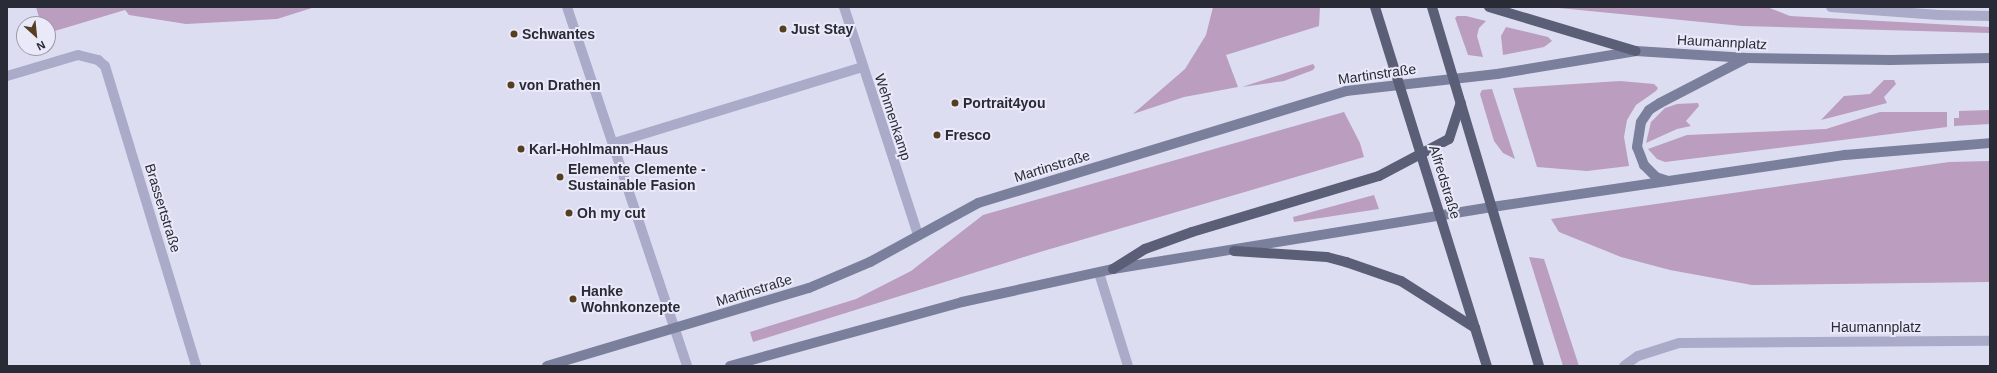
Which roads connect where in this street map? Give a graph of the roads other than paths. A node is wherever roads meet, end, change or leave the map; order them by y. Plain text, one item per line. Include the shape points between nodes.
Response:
1 (567, 7) edge
2 (844, 7) edge
3 (1375, 7) edge
4 (1432, 7) edge
5 (1489, 7) edge
6 (1831, 7) edge
7 (1990, 16) edge
8 (1636, 51) junction
9 (1747, 58) junction
10 (1990, 58) edge
11 (862, 67) junction
12 (7, 76) edge
13 (1454, 78) junction
14 (1400, 85) junction
15 (1461, 103) junction
16 (614, 143) junction
17 (1990, 143) edge
18 (1422, 155) junction
19 (1669, 181) junction
20 (1492, 207) junction
21 (1440, 216) junction
22 (918, 236) junction
23 (1234, 251) junction
24 (1113, 269) junction
25 (1099, 272) junction
26 (674, 327) junction
27 (1475, 328) junction
28 (1990, 341) edge
29 (196, 366) edge
30 (547, 366) edge
31 (687, 366) edge
32 (730, 366) edge
33 (1128, 366) edge
34 (1487, 366) edge
35 (1539, 366) edge
36 (1624, 366) edge

1 - 16 street
2 - 11 street, Wehmenkamp
3 - 14 main road, Alfredstraße
4 - 13 main road
5 - 8 main road
6 - 7 street
8 - 9 main road, Haumannplatz
8 - 13 main road, Haumannplatz via 1497,74
9 - 10 main road, Haumannplatz
9 - 19 main road via 1660,103 1649,110 1641,122 1637,147 1644,165 1656,177
11 - 16 street
11 - 22 street, Wehmenkamp
12 - 29 street, Brassertstraße via 78,55 98,60 105,66
13 - 14 main road, Martinstraße
13 - 15 main road
14 - 18 main road, Alfredstraße
14 - 22 main road, Martinstraße via 1346,91 978,203
15 - 18 main road via 1449,139
15 - 20 main road
16 - 26 street
17 - 19 main road via 1845,155
18 - 21 main road, Alfredstraße
18 - 24 main road via 1364,182 1192,232 1145,249
19 - 20 main road
20 - 21 main road
20 - 35 main road
21 - 23 main road
21 - 27 main road, Alfredstraße
22 - 26 main road, Martinstraße via 870,262 809,288 758,305
23 - 24 main road
23 - 27 main road via 1327,257 1346,262 1401,281
24 - 25 main road
25 - 32 main road via 962,302
25 - 33 street
26 - 30 main road, Martinstraße
26 - 31 street
27 - 34 main road, Alfredstraße
28 - 36 street, Haumannplatz via 1679,343 1638,356

